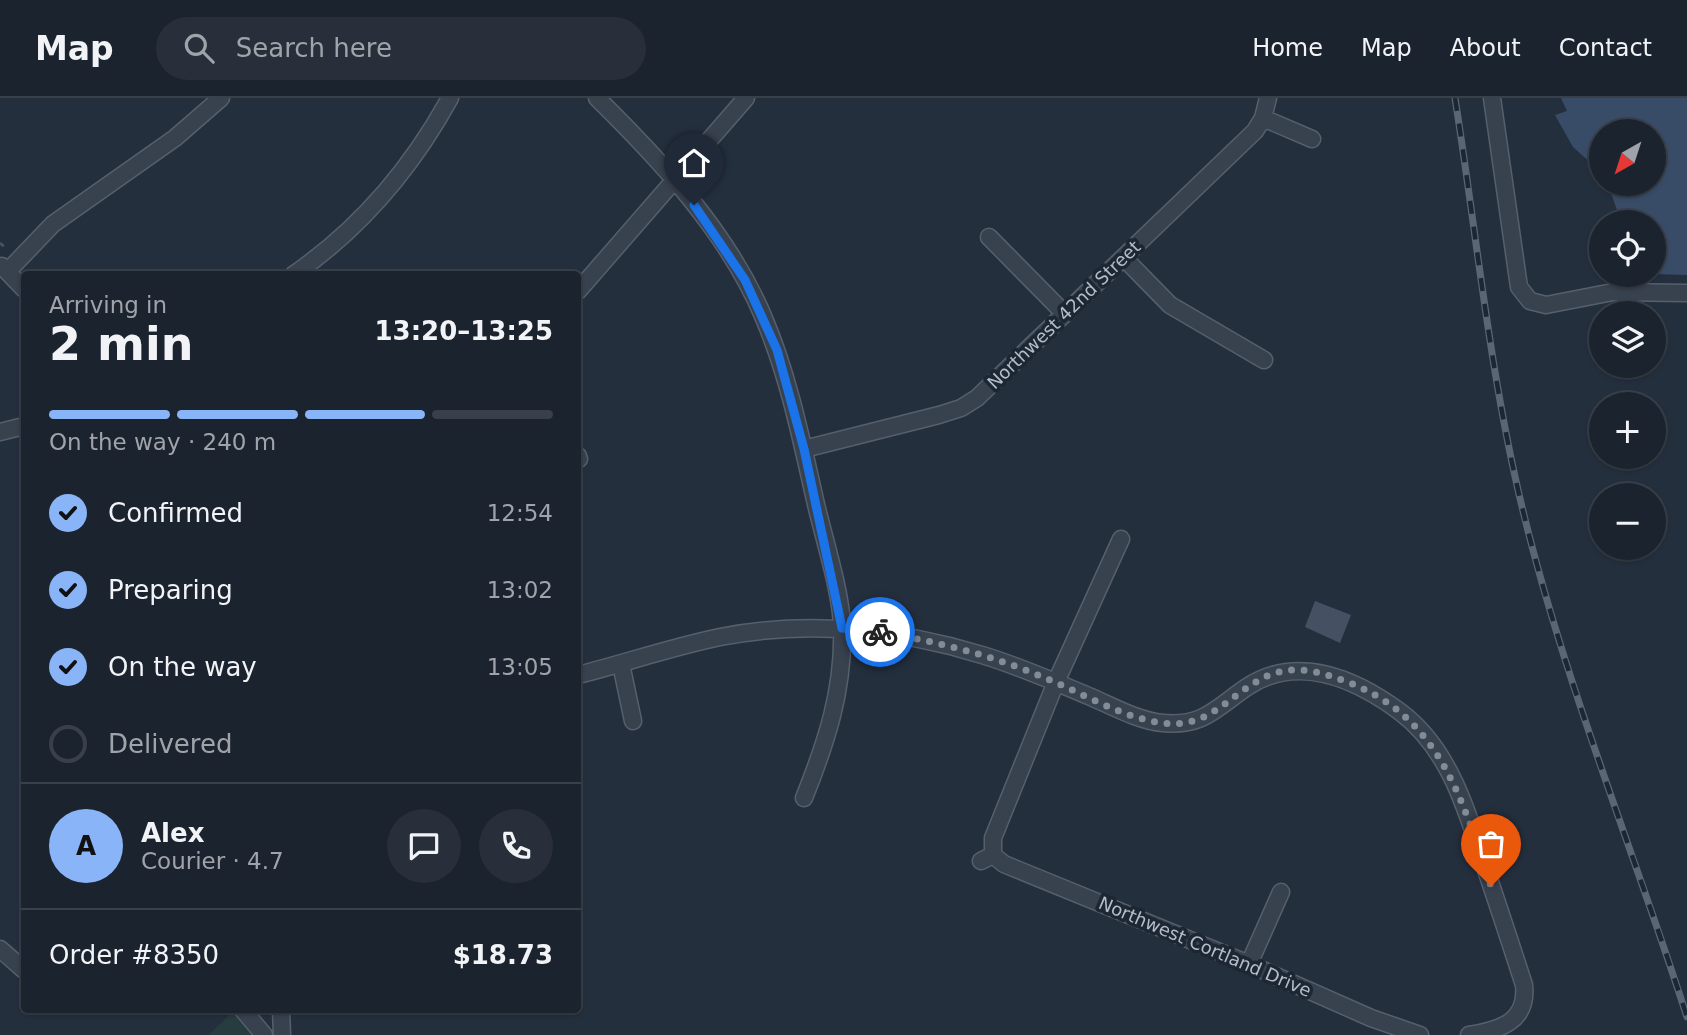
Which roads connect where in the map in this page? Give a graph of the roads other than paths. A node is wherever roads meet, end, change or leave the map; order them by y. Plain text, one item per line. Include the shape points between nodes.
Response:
1 (221, 98) edge
2 (450, 98) edge
3 (597, 98) edge
4 (746, 98) edge
5 (1268, 98) edge
6 (1492, 98) edge
7 (1263, 118) junction
8 (1312, 139) dead end
9 (675, 178) junction
10 (989, 237) dead end
11 (1124, 258) junction
12 (4, 268) edge
13 (298, 271) edge
14 (21, 286) edge
15 (581, 287) edge
16 (1687, 292) edge
17 (1064, 313) junction
18 (1264, 360) dead end
19 (21, 427) edge
20 (0, 432) edge
21 (804, 449) junction
22 (1121, 539) dead end
23 (842, 628) junction
24 (621, 664) junction
25 (581, 674) edge
26 (1056, 682) junction
27 (633, 721) dead end
28 (804, 798) dead end
29 (1281, 892) dead end
30 (0, 949) edge
31 (1249, 964) junction
32 (21, 967) edge
33 (246, 1013) edge
34 (281, 1013) edge
35 (264, 1035) edge
36 (282, 1035) edge
37 (1420, 1035) edge
38 (1469, 1035) edge

1 - 12 street via 175,138 53,224
2 - 13 street via 425,141 368,214
3 - 9 street
4 - 9 street
5 - 7 street, Northwest 42nd Street
6 - 16 street via 1518,287 1530,301 1546,304 1613,292
7 - 8 street
7 - 11 street, Northwest 42nd Street
9 - 15 street
9 - 21 street via 745,280 762,314 777,350
10 - 17 street
11 - 17 street, Northwest 42nd Street
11 - 18 street via 1184,316
12 - 14 street
17 - 21 street, Northwest 42nd Street via 993,384 961,408
19 - 20 street
21 - 23 street
22 - 26 street, Northwest Cortland Drive
23 - 24 street via 723,637
23 - 26 street via 936,642
23 - 28 street via 839,690 831,726
24 - 25 street
24 - 27 street
26 - 31 street, Northwest Cortland Drive via 987,858
26 - 38 street via 1130,714 1164,723 1207,716 1244,689 1276,673 1298,670 1352,683 1402,713 1423,734 1457,786 1532,1001 1501,1026
29 - 31 street
30 - 32 street
31 - 37 street, Northwest Cortland Drive
33 - 35 street
34 - 36 street

